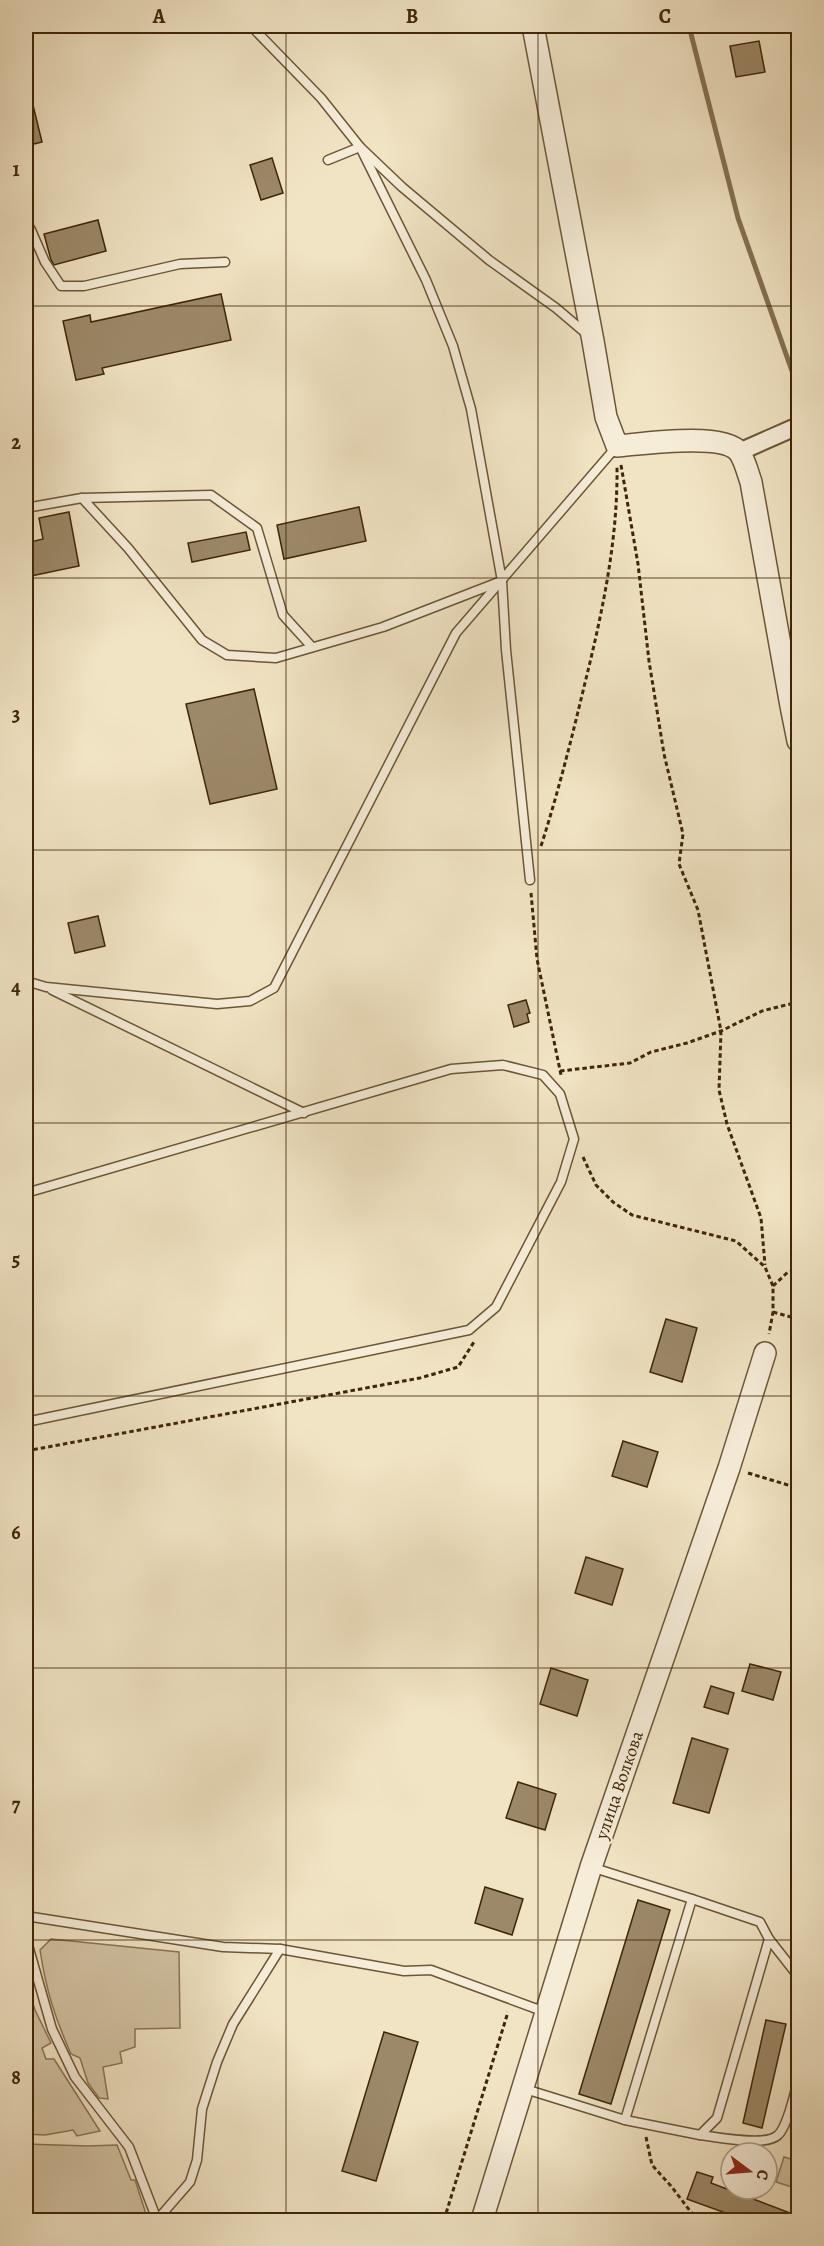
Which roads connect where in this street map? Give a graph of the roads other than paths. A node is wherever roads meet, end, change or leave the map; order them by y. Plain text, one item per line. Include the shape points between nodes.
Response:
1 (251, 26) edge
2 (533, 26) edge
3 (360, 147) junction
4 (328, 160) dead end
5 (26, 222) edge
6 (225, 262) dead end
7 (593, 341) junction
8 (798, 426) edge
9 (617, 446) junction
10 (739, 452) junction
11 (82, 498) junction
12 (26, 508) edge
13 (502, 581) junction
14 (312, 647) junction
15 (798, 741) edge
16 (530, 880) road end
17 (26, 981) edge
18 (46, 987) junction
19 (304, 1113) junction
20 (26, 1193) edge
21 (765, 1353) road end
22 (26, 1422) edge
23 (591, 1867) junction
24 (692, 1899) junction
25 (26, 1916) edge
26 (26, 1938) edge
27 (769, 1939) junction
28 (280, 1949) junction
29 (798, 1976) edge
30 (545, 2012) junction
31 (798, 2078) edge
32 (522, 2088) junction
33 (625, 2120) junction
34 (700, 2135) junction
35 (157, 2220) edge
36 (482, 2220) edge

1 - 3 lane via 321,98
2 - 7 street
3 - 4 lane
3 - 7 lane via 489,260 556,308
3 - 13 lane via 426,280 453,346 471,409
5 - 6 lane via 61,286 84,286 180,264
7 - 9 street via 606,417
8 - 10 street
9 - 10 street via 696,440 725,444
9 - 13 lane
10 - 15 street via 751,483
11 - 12 lane
11 - 14 lane via 202,640 227,655 276,658
11 - 14 lane via 211,495 257,528 283,615
13 - 14 lane via 383,627
13 - 16 lane
13 - 18 lane via 456,633 274,988 250,1001 217,1004
17 - 18 lane
18 - 19 lane
19 - 20 lane
19 - 22 lane via 451,1069 503,1065 543,1075 560,1094 574,1139 561,1182 496,1307 469,1330
21 - 23 street, улица Волкова
23 - 24 lane
23 - 30 street, улица Волкова
24 - 27 lane via 760,1922
24 - 33 lane
25 - 28 lane via 222,1947
26 - 35 lane via 52,2029 75,2077 129,2147
27 - 29 lane
27 - 34 lane via 717,2118
28 - 30 lane via 404,1971 431,1970
28 - 35 lane via 233,2024 217,2062 202,2109 197,2160 190,2182
30 - 32 street, улица Волкова
31 - 34 lane via 779,2135 767,2141
32 - 33 lane
32 - 36 street, улица Волкова
33 - 34 lane

